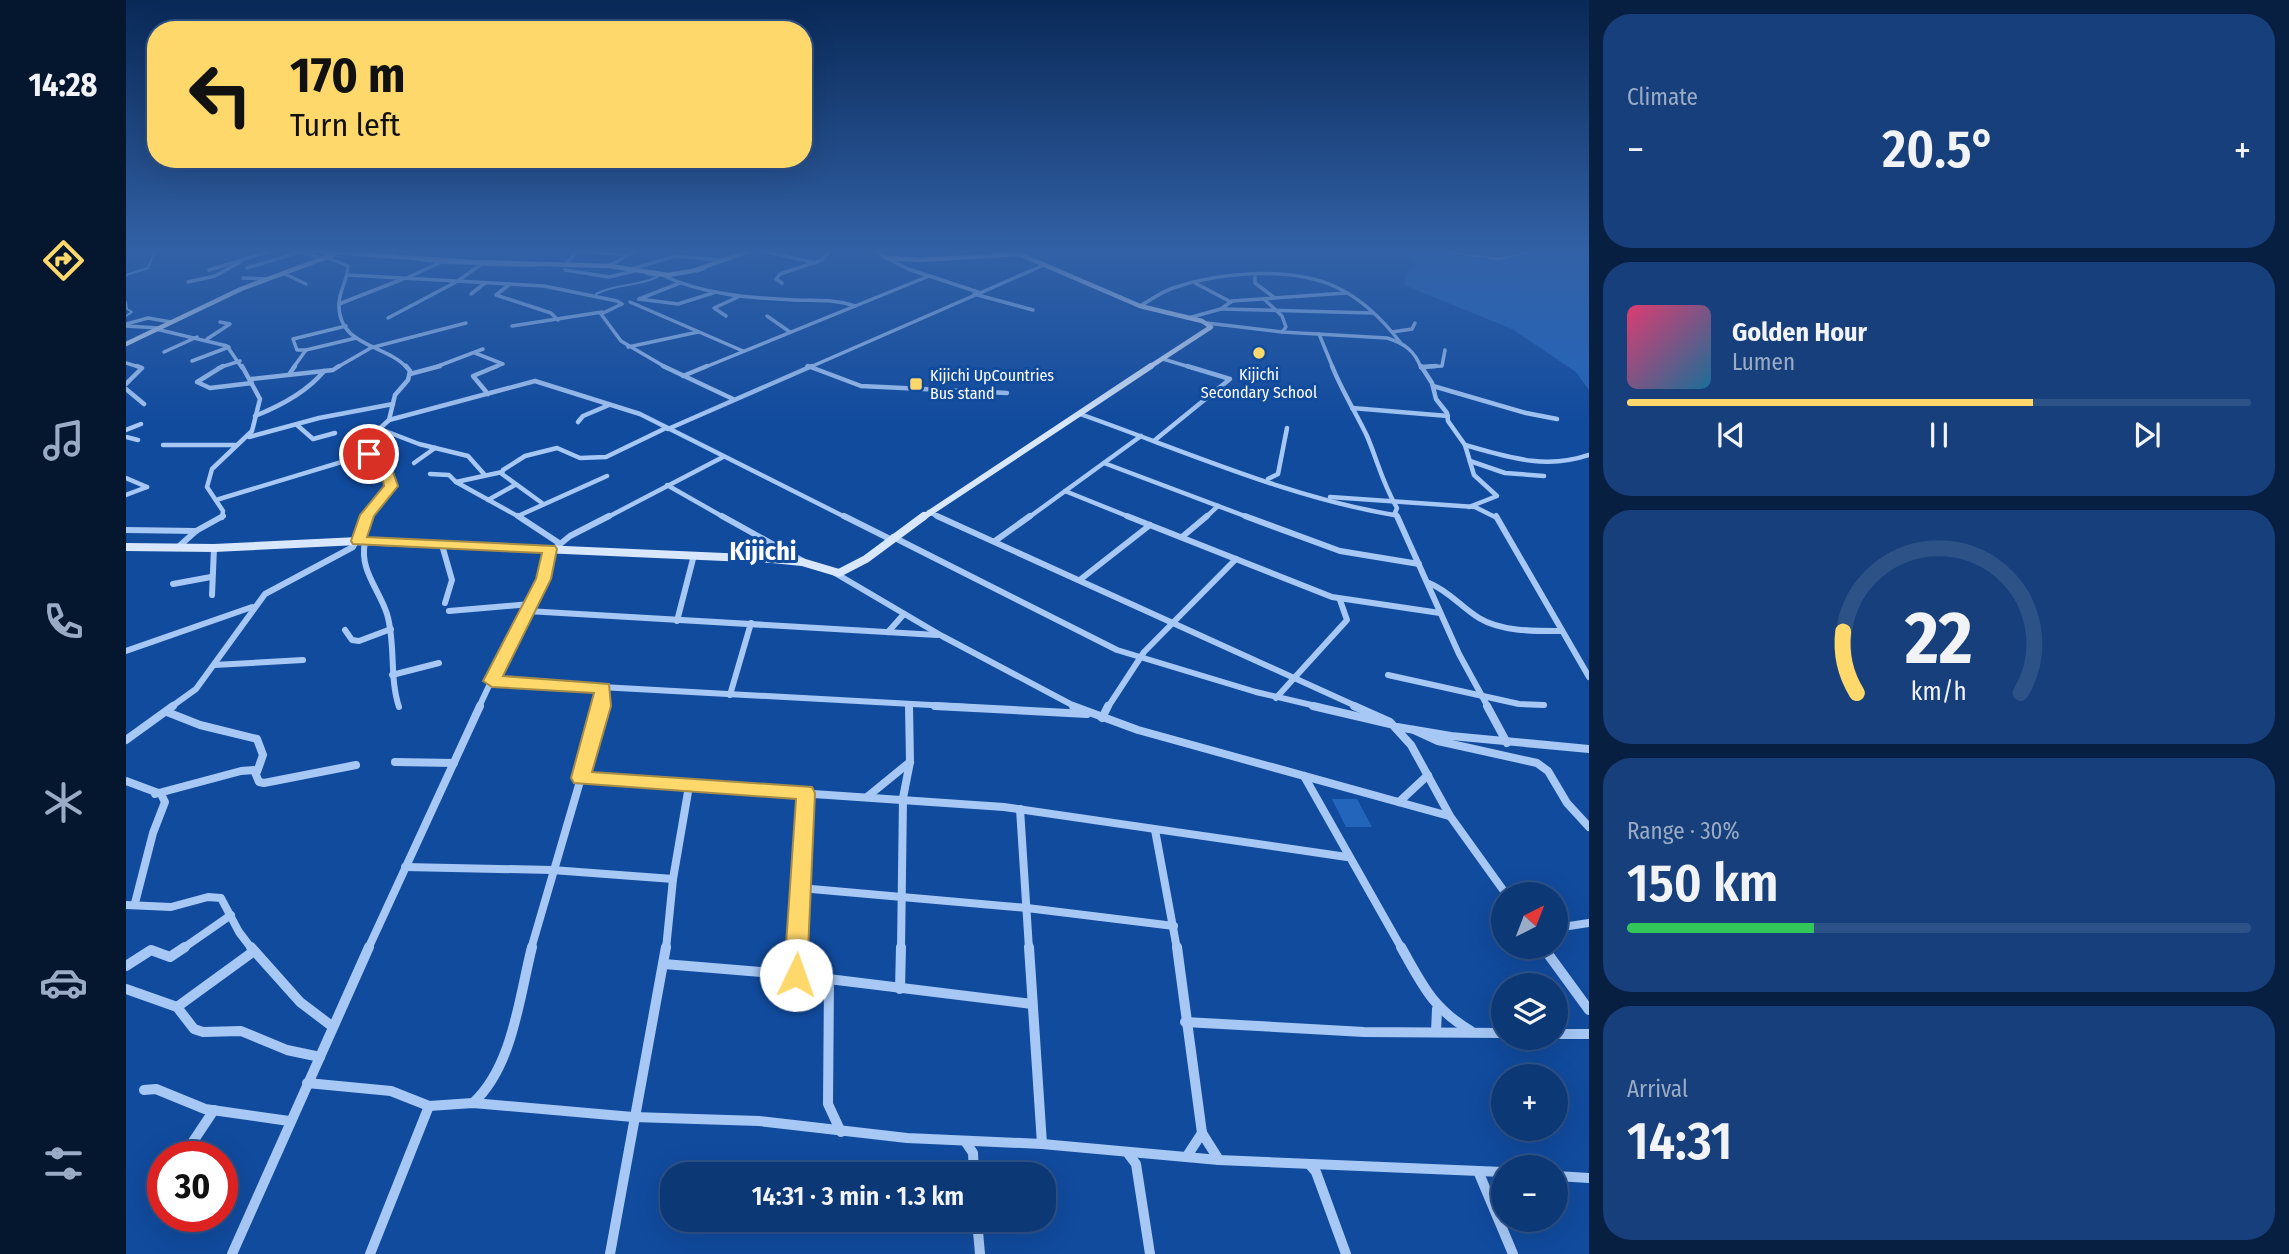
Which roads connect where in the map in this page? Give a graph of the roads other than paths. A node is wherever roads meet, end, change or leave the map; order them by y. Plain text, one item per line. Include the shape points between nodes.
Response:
1 (201, 309) edge
2 (340, 309) edge
3 (406, 309) edge
4 (537, 309) edge
5 (611, 309) edge
6 (642, 309) edge
7 (715, 309) edge
8 (850, 309) edge
9 (940, 309) edge
10 (1028, 309) edge
11 (1150, 309) edge
12 (1221, 309) joint
13 (1275, 309) edge
14 (1369, 309) edge
15 (1033, 310) dead end
16 (1278, 311) junction
17 (602, 312) junction
18 (1375, 313) junction
19 (726, 316) dead end
20 (767, 316) dead end
21 (388, 318) dead end
22 (1188, 318) junction
23 (558, 320) junction
24 (171, 322) junction
25 (220, 322) dead end
26 (466, 323) dead end
27 (1207, 323) junction
28 (1415, 323) dead end
29 (126, 325) edge
30 (346, 326) junction
31 (512, 326) dead end
32 (157, 328) junction
33 (700, 332) junction
34 (790, 332) junction
35 (1282, 332) junction
36 (1392, 332) junction
37 (1319, 334) junction
38 (197, 337) junction
39 (356, 338) junction
40 (207, 339) junction
41 (1400, 342) junction
42 (126, 344) edge
43 (229, 347) junction
44 (628, 347) junction
45 (368, 349) junction
46 (483, 349) dead end
47 (306, 350) junction
48 (1445, 350) dead end
49 (743, 351) junction
50 (164, 352) dead end
51 (475, 353) junction
52 (1163, 359) junction
53 (192, 361) dead end
54 (240, 361) junction
55 (126, 363) edge
56 (807, 366) junction
57 (1422, 367) junction
58 (324, 372) junction
59 (290, 373) junction
60 (133, 374) junction
61 (141, 374) dead end
62 (410, 374) junction
63 (683, 376) junction
64 (126, 377) edge
65 (252, 381) junction
66 (126, 384) edge
67 (1433, 386) junction
68 (126, 389) edge
69 (1007, 393) dead end
70 (488, 394) junction
71 (736, 398) junction
72 (144, 404) dead end
73 (393, 404) junction
74 (609, 405) junction
75 (1352, 408) junction
76 (1080, 414) junction
77 (255, 416) junction
78 (1448, 418) junction
79 (1557, 419) dead end
80 (389, 420) junction
81 (578, 422) dead end
82 (141, 424) dead end
83 (297, 425) junction
84 (252, 427) junction
85 (1287, 428) dead end
86 (380, 429) junction
87 (667, 429) junction
88 (126, 430) edge
89 (270, 432) junction
90 (335, 433) dead end
91 (1141, 436) junction
92 (126, 437) edge
93 (247, 438) junction
94 (138, 440) dead end
95 (1154, 440) junction
96 (163, 445) dead end
97 (237, 445) junction
98 (1465, 445) junction
99 (435, 448) junction
100 (369, 454) junction
101 (1589, 455) edge
102 (723, 457) junction
103 (1470, 461) junction
104 (414, 463) dead end
105 (1104, 463) junction
106 (502, 472) junction
107 (430, 474) dead end
108 (484, 474) junction
109 (607, 476) dead end
110 (1544, 476) dead end
111 (126, 478) edge
112 (1266, 480) junction
113 (456, 482) junction
114 (515, 485) junction
115 (667, 485) junction
116 (1065, 491) junction
117 (126, 495) edge
118 (1316, 495) junction
119 (216, 500) junction
120 (488, 500) junction
121 (542, 503) junction
122 (1394, 503) junction
123 (1218, 506) junction
124 (1469, 507) junction
125 (929, 512) junction
126 (1396, 513) junction
127 (518, 516) junction
128 (1150, 525) junction
129 (126, 530) edge
130 (197, 531) junction
131 (1182, 537) junction
132 (892, 538) junction
133 (361, 541) junction
134 (995, 541) junction
135 (442, 545) junction
136 (126, 547) edge
137 (554, 547) junction
138 (177, 548) junction
139 (214, 548) junction
140 (694, 555) junction
141 (1236, 559) junction
142 (808, 564) junction
143 (1419, 564) junction
144 (834, 573) junction
145 (211, 577) junction
146 (1081, 579) junction
147 (1429, 583) junction
148 (173, 584) dead end
149 (212, 595) dead end
150 (1340, 600) junction
151 (445, 603) dead end
152 (254, 607) junction
153 (528, 608) junction
154 (450, 611) dead end
155 (1440, 613) junction
156 (904, 614) junction
157 (677, 621) junction
158 (1172, 621) junction
159 (751, 623) junction
160 (390, 629) junction
161 (345, 630) dead end
162 (1562, 631) junction
163 (888, 632) junction
164 (942, 636) junction
165 (126, 651) edge
166 (1139, 659) junction
167 (303, 660) dead end
168 (439, 663) dead end
169 (214, 665) junction
170 (391, 675) junction
171 (1388, 675) dead end
172 (1296, 677) junction
173 (1589, 677) edge
174 (492, 681) junction
175 (603, 688) junction
176 (730, 695) junction
177 (1483, 697) junction
178 (1276, 698) junction
179 (909, 705) junction
180 (1544, 705) dead end
181 (398, 707) dead end
182 (167, 712) junction
183 (1093, 715) junction
184 (1102, 718) junction
185 (1396, 726) junction
186 (1414, 730) junction
187 (126, 740) edge
188 (1507, 743) junction
189 (1589, 749) edge
190 (395, 762) dead end
191 (910, 762) junction
192 (454, 764) junction
193 (356, 765) dead end
194 (257, 772) junction
195 (1428, 775) junction
196 (1304, 776) junction
197 (581, 778) junction
198 (126, 782) edge
199 (689, 786) junction
200 (806, 793) junction
201 (155, 794) junction
202 (903, 798) junction
203 (865, 799) junction
204 (1399, 802) junction
205 (1020, 809) junction
206 (1450, 816) junction
207 (1589, 827) edge
208 (1155, 830) junction
209 (1347, 857) junction
210 (405, 867) junction
211 (552, 870) junction
212 (673, 879) junction
213 (1497, 882) edge
214 (800, 888) junction
215 (903, 897) junction
216 (130, 904) edge
217 (1027, 908) junction
218 (231, 915) junction
219 (1589, 923) edge
220 (1174, 926) junction
221 (1568, 926) edge
222 (254, 951) junction
223 (1552, 959) edge
224 (664, 964) junction
225 (126, 966) edge
226 (796, 975) junction
227 (830, 981) junction
228 (900, 989) junction
229 (127, 992) edge
230 (1032, 1004) junction
231 (177, 1007) junction
232 (1437, 1009) junction
233 (1589, 1010) edge
234 (1185, 1022) junction
235 (333, 1027) junction
236 (1436, 1032) junction
237 (1473, 1032) junction
238 (1491, 1033) edge
239 (1568, 1034) edge
240 (1589, 1034) edge
241 (320, 1057) junction
242 (307, 1083) junction
243 (144, 1090) dead end
244 (473, 1104) junction
245 (429, 1106) junction
246 (214, 1111) junction
247 (633, 1117) junction
248 (289, 1121) junction
249 (841, 1132) junction
250 (1202, 1133) junction
251 (194, 1141) edge
252 (965, 1141) junction
253 (1042, 1144) junction
254 (1126, 1151) junction
255 (1186, 1156) junction
256 (1219, 1160) junction
257 (973, 1162) edge
258 (1310, 1165) junction
259 (1478, 1171) junction
260 (1491, 1172) edge
261 (1568, 1176) edge
262 (1589, 1178) edge
263 (978, 1232) edge
264 (232, 1254) edge
265 (370, 1254) edge
266 (610, 1254) edge
267 (980, 1254) edge
268 (1150, 1254) edge
269 (1346, 1254) edge
270 (1513, 1254) edge

1 - 24 street
2 - 30 street
3 - 21 street
4 - 23 street
5 - 17 street
6 - 33 street
7 - 19 street
8 - 34 street
9 - 56 street
10 - 15 street
11 - 22 street
12 - 16 street
12 - 22 street
13 - 16 street
14 - 18 street
16 - 18 street
16 - 35 street via 1286,327
17 - 23 street
17 - 44 street
18 - 36 street
20 - 34 street
22 - 27 street
23 - 31 street
24 - 29 street via 152,317
24 - 32 street
25 - 40 street via 230,324
26 - 45 street
27 - 35 street
27 - 52 street via 1210,328
28 - 36 street via 1412,329
29 - 32 street
30 - 39 street
30 - 47 street via 293,339 297,350
32 - 38 street
32 - 42 street
33 - 44 street
33 - 49 street
34 - 49 street
35 - 37 street
36 - 41 street
37 - 41 street
37 - 75 street
38 - 40 street
38 - 50 street
39 - 45 street
39 - 47 street
40 - 43 street
41 - 57 street
43 - 53 street
43 - 54 street
44 - 63 street
45 - 58 street via 338,369
45 - 62 street via 410,366
46 - 51 street
47 - 59 street
48 - 57 street via 1442,366
49 - 63 street
51 - 62 street
51 - 70 street via 503,364 473,376
52 - 76 street
52 - 95 street via 1230,379
54 - 65 street
54 - 65 street via 196,380 210,388
55 - 60 street via 142,367
56 - 69 street via 867,386
56 - 71 street
57 - 67 street
58 - 59 street
58 - 77 street via 284,405
59 - 65 street
60 - 61 street
60 - 64 street
60 - 66 street
62 - 73 street
63 - 71 street
65 - 77 street via 260,399
67 - 78 street
67 - 79 street via 1524,414
68 - 72 street
70 - 74 street via 533,380
70 - 80 street
71 - 87 street
73 - 80 street
73 - 83 street
74 - 81 street
74 - 87 street via 635,411
75 - 78 street
75 - 122 street
76 - 91 street
76 - 125 street
77 - 84 street
78 - 98 street
80 - 86 street
82 - 88 street
83 - 89 street
83 - 90 street via 313,439
84 - 89 street
84 - 93 street
85 - 112 street via 1278,474
86 - 99 street
86 - 100 street via 366,440
87 - 102 street
87 - 106 street via 618,454 586,459 558,448 520,458
89 - 93 street
91 - 95 street
91 - 105 street
92 - 94 street
93 - 97 street
95 - 112 street
96 - 97 street
97 - 119 street via 209,472 207,487
98 - 101 street via 1503,459 1550,464
98 - 103 street
99 - 104 street
99 - 108 street via 473,458
100 - 119 street
100 - 133 street via 388,474 391,486 367,515
102 - 115 street
102 - 132 street
103 - 110 street via 1505,473
103 - 124 street via 1474,475 1497,496
105 - 116 street
105 - 123 street
106 - 108 street
106 - 114 street
107 - 113 street via 446,473
108 - 113 street
109 - 121 street
111 - 117 street via 147,487
112 - 118 street
113 - 120 street
114 - 120 street
114 - 121 street
115 - 137 street
115 - 142 street
116 - 128 street
116 - 134 street
118 - 122 street
118 - 126 street via 1376,514
119 - 130 street via 223,517
120 - 127 street
121 - 127 street
122 - 124 street
122 - 126 street
123 - 131 street
123 - 143 street via 1340,551
124 - 162 street via 1495,514
125 - 132 street
125 - 134 street
126 - 143 street
127 - 137 street
128 - 131 street
128 - 146 street
129 - 130 street
130 - 138 street
131 - 141 street
132 - 144 street via 852,568
132 - 166 street via 1080,634
133 - 135 street
133 - 139 street
133 - 152 street via 278,585
133 - 160 street via 366,571
134 - 146 street
135 - 137 street
135 - 151 street via 452,583
136 - 138 street
137 - 140 street
137 - 153 street
138 - 139 street
139 - 145 street
140 - 142 street
140 - 157 street
141 - 150 street
141 - 158 street
142 - 144 street
143 - 147 street
144 - 156 street
145 - 148 street
145 - 149 street
146 - 158 street
147 - 155 street
147 - 162 street via 1449,592 1480,618
150 - 155 street
150 - 172 street via 1347,620
152 - 165 street
152 - 169 street
153 - 154 street
153 - 157 street
153 - 174 street
155 - 177 street
156 - 163 street
156 - 164 street
157 - 159 street
158 - 166 street
158 - 172 street
159 - 163 street
159 - 176 street
160 - 161 street via 359,641 352,640
160 - 170 street
162 - 173 street
163 - 164 street
164 - 183 street
166 - 178 street
166 - 184 street
167 - 169 street
168 - 170 street
169 - 182 street via 188,696
170 - 181 street
171 - 177 street
172 - 178 street
172 - 185 street
174 - 175 street
174 - 192 street
175 - 176 street
175 - 197 street
176 - 179 street
177 - 180 street
177 - 188 street
178 - 185 street
179 - 183 street
179 - 191 street
182 - 187 street
182 - 194 street via 257,739 263,755
183 - 184 street
184 - 196 street
185 - 186 street
185 - 195 street
186 - 188 street
186 - 207 street via 1438,741 1537,763
188 - 189 street
190 - 192 street
191 - 202 street
191 - 203 street
192 - 210 street
193 - 194 street via 264,783 259,782
194 - 201 street via 226,773
195 - 204 street
195 - 206 street
196 - 204 street
196 - 209 street
197 - 199 street
197 - 211 street
198 - 201 street
199 - 200 street
199 - 212 street
200 - 203 street
200 - 214 street
201 - 216 street via 164,797 164,809
202 - 203 street
202 - 205 street
202 - 215 street
204 - 206 street
205 - 208 street
205 - 217 street
206 - 213 street
208 - 209 street
208 - 220 street
209 - 232 street
210 - 211 street
210 - 235 street
211 - 212 street
211 - 244 street via 502,1061 488,1089
212 - 224 street
214 - 215 street
214 - 226 street
215 - 217 street
215 - 228 street
216 - 218 street via 171,907 216,897
217 - 220 street
217 - 230 street
218 - 222 street
218 - 225 street via 170,957 151,950
219 - 221 street
220 - 234 street
222 - 231 street
222 - 235 street via 300,1002
223 - 233 street
224 - 226 street
224 - 247 street
226 - 227 street
227 - 228 street
227 - 249 street via 828,1104
228 - 230 street
229 - 231 street
230 - 253 street
231 - 241 street via 194,1029 241,1031 287,1050
232 - 236 street
232 - 237 street
234 - 236 street
234 - 250 street
235 - 241 street
236 - 237 street
237 - 238 street
239 - 240 street
241 - 242 street
242 - 245 street via 391,1091
242 - 248 street
243 - 246 street via 156,1089 190,1106
244 - 245 street
244 - 247 street
245 - 265 street
246 - 248 street
246 - 251 street
247 - 249 street via 759,1121
247 - 266 street
248 - 264 street
249 - 252 street
250 - 255 street
250 - 256 street
252 - 253 street
252 - 257 street
253 - 254 street
254 - 255 street
254 - 268 street via 1136,1164
255 - 256 street
256 - 258 street
258 - 259 street
258 - 269 street via 1317,1172
259 - 260 street
259 - 270 street
261 - 262 street
263 - 267 street

